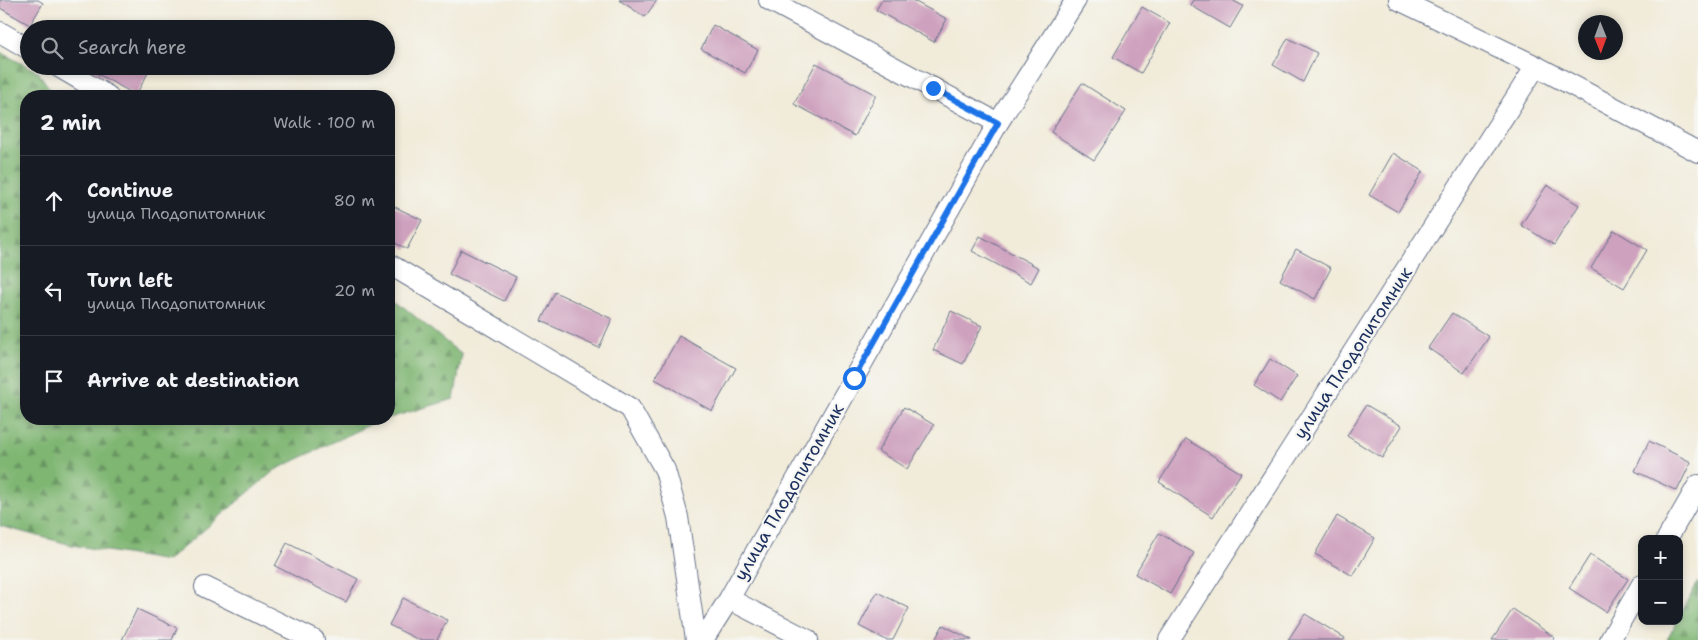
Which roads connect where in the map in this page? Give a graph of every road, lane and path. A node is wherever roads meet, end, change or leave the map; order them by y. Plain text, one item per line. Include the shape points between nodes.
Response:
1 (769, 0) edge
2 (1076, 0) edge
3 (1399, 0) edge
4 (0, 32) edge
5 (20, 44) edge
6 (1536, 66) junction
7 (72, 75) edge
8 (98, 90) edge
9 (998, 123) junction
10 (1698, 152) edge
11 (395, 268) edge
12 (1698, 485) edge
13 (1669, 535) edge
14 (205, 587) dead end
15 (1638, 591) edge
16 (728, 599) junction
17 (314, 640) edge
18 (696, 640) edge
19 (703, 640) edge
20 (808, 640) edge
21 (1170, 640) edge
22 (1610, 640) edge

1 - 9 street
2 - 9 street, улица Плодопитомник
3 - 6 street
4 - 5 street
6 - 10 street
6 - 21 street, улица Плодопитомник
7 - 8 street
9 - 16 street, улица Плодопитомник
11 - 18 street via 630,408 665,470 678,517
12 - 13 street
14 - 17 street
15 - 22 street
16 - 19 street, улица Плодопитомник
16 - 20 street, улица Плодопитомник

